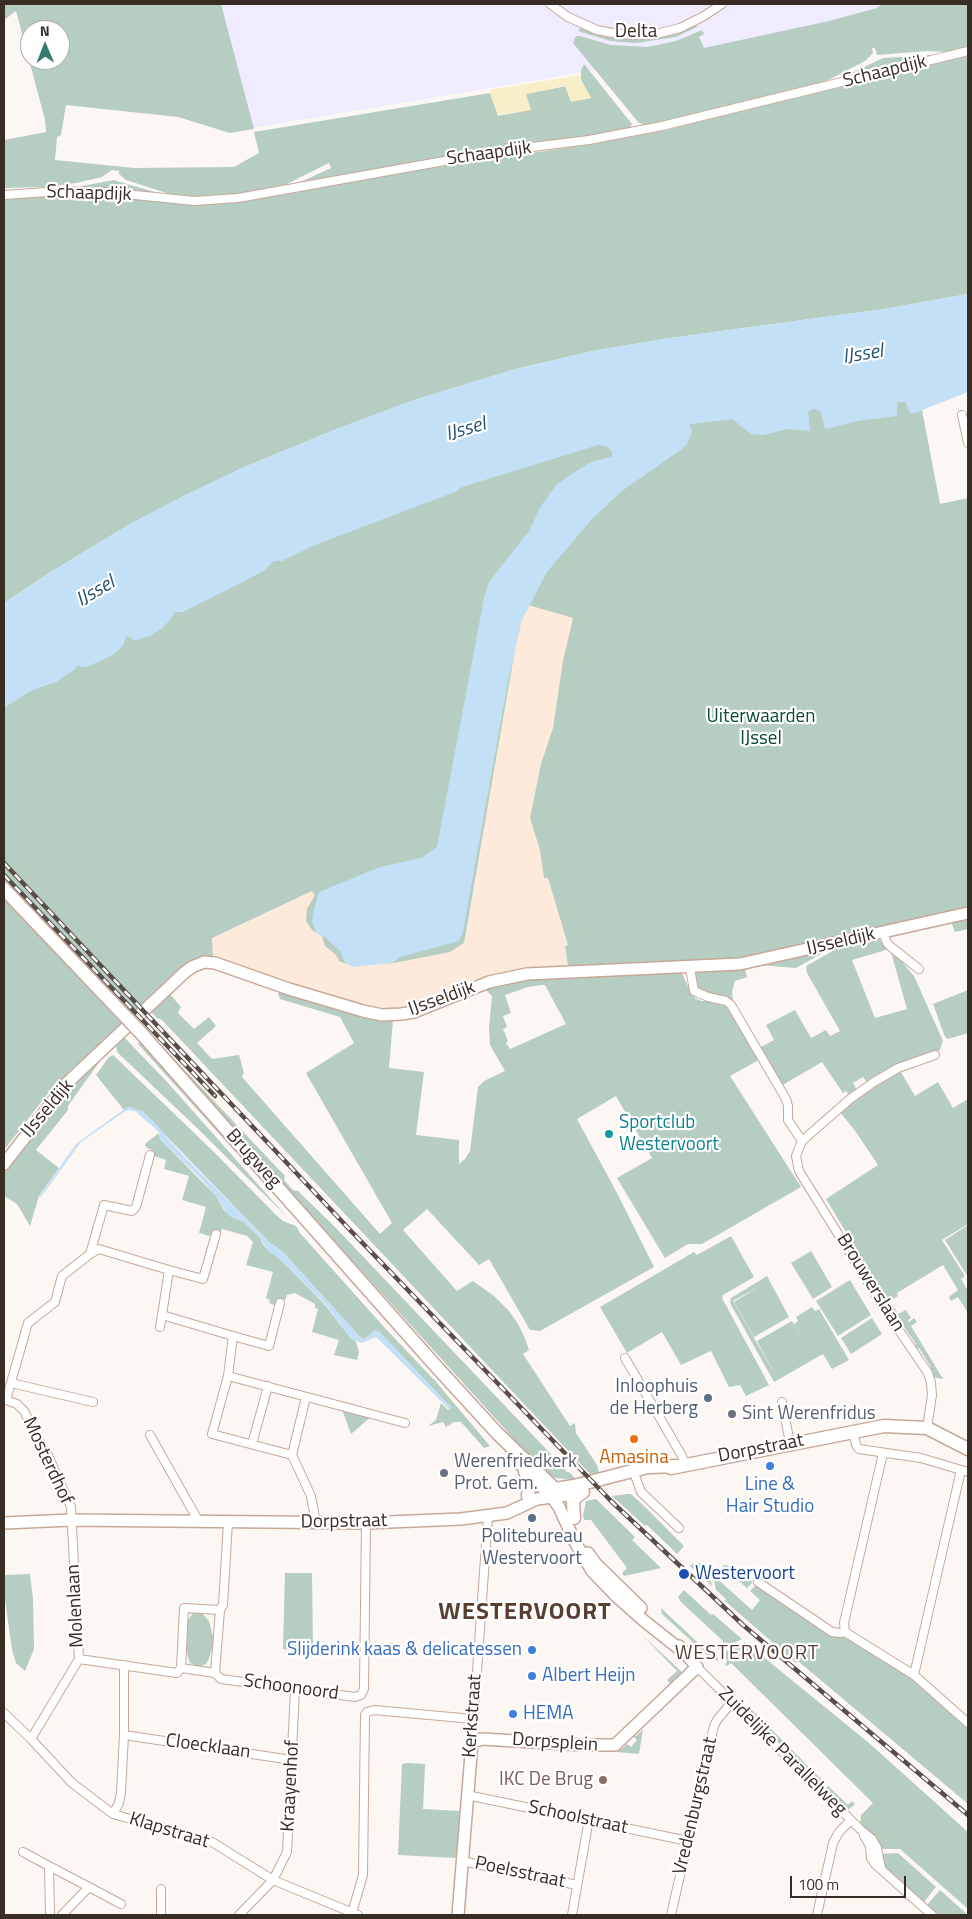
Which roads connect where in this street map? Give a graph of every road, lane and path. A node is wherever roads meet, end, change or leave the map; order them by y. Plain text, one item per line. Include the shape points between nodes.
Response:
1 (550, 4) edge
2 (722, 4) edge
3 (968, 51) edge
4 (4, 195) edge
5 (962, 415) dead end
6 (968, 443) edge
7 (4, 889) edge
8 (968, 913) edge
9 (883, 932) junction
10 (690, 968) junction
11 (919, 969) dead end
12 (935, 1055) dead end
13 (802, 1141) junction
14 (150, 1155) dead end
15 (4, 1164) edge
16 (216, 1234) dead end
17 (90, 1254) junction
18 (169, 1270) junction
19 (280, 1303) dead end
20 (162, 1315) junction
21 (160, 1327) dead end
22 (234, 1336) junction
23 (626, 1358) dead end
24 (228, 1376) junction
25 (11, 1383) junction
26 (268, 1386) junction
27 (306, 1396) junction
28 (93, 1402) dead end
29 (782, 1402) dead end
30 (406, 1423) dead end
31 (926, 1428) junction
32 (853, 1431) junction
33 (497, 1433) junction
34 (150, 1435) dead end
35 (252, 1444) junction
36 (790, 1444) junction
37 (968, 1449) edge
38 (883, 1453) junction
39 (292, 1455) junction
40 (681, 1465) junction
41 (524, 1468) junction
42 (965, 1471) edge
43 (540, 1472) junction
44 (634, 1474) junction
45 (586, 1487) junction
46 (553, 1493) junction
47 (528, 1496) junction
48 (488, 1516) junction
49 (574, 1518) junction
50 (71, 1520) junction
51 (199, 1522) junction
52 (228, 1522) junction
53 (4, 1523) edge
54 (366, 1523) junction
55 (316, 1524) junction
56 (679, 1528) dead end
57 (758, 1582) dead end
58 (220, 1610) junction
59 (844, 1632) junction
60 (682, 1650) junction
61 (79, 1659) junction
62 (124, 1666) junction
63 (697, 1667) junction
64 (181, 1668) junction
65 (914, 1675) junction
66 (218, 1676) junction
67 (295, 1689) junction
68 (732, 1702) junction
69 (4, 1713) edge
70 (473, 1719) junction
71 (968, 1723) edge
72 (124, 1735) junction
73 (31, 1740) junction
74 (472, 1742) junction
75 (292, 1760) junction
76 (468, 1795) junction
77 (113, 1814) junction
78 (589, 1820) junction
79 (851, 1820) junction
80 (688, 1841) junction
81 (23, 1852) dead end
82 (462, 1861) junction
83 (49, 1866) junction
84 (274, 1880) junction
85 (578, 1885) junction
86 (89, 1888) junction
87 (161, 1889) dead end
88 (121, 1904) dead end
89 (355, 1914) edge
90 (50, 1915) edge
91 (62, 1915) edge
92 (161, 1915) edge
93 (239, 1915) edge
94 (458, 1915) edge
95 (572, 1915) edge
96 (671, 1915) edge
97 (817, 1915) edge
98 (932, 1915) edge

1 - 2 street, Delta via 568,17 597,30 637,35 680,28
3 - 4 street, Schaapdijk via 662,126 238,198 194,201 62,191
5 - 6 street
7 - 33 main road, Brugweg, bridge via 141,1033
8 - 9 street, IJsseldijk
9 - 10 street, IJsseldijk via 740,964
9 - 11 street via 887,943
10 - 13 street via 694,991 731,1005 786,1098 788,1120
10 - 15 street, IJsseldijk via 526,974 489,982 414,1012 382,1015 204,962 185,972 68,1084
12 - 13 street via 898,1068 874,1082
13 - 31 street, Brouwerslaan via 796,1156 799,1172 930,1377 932,1395
14 - 17 street via 136,1206 132,1211 104,1205
16 - 18 street via 203,1279
17 - 18 street via 99,1249
17 - 25 street, Mosterdhof via 62,1276 55,1302 28,1324
18 - 20 street
19 - 22 street via 269,1346
20 - 21 street
20 - 22 street
22 - 24 street
23 - 40 street via 682,1456
24 - 26 street
24 - 35 street via 212,1434
25 - 28 street, Mosterdhof
25 - 50 street, Mosterdhof via 6,1400 17,1404 24,1412 46,1451 71,1507
26 - 27 street
26 - 35 street
27 - 30 street
27 - 39 street
29 - 36 street
31 - 32 main road, Dorpstraat via 890,1426
31 - 37 main road
32 - 36 main road, Dorpstraat
32 - 38 street via 859,1449
33 - 41 main road, Brugweg
33 - 43 main road, Brugweg
34 - 51 street
35 - 39 street
36 - 40 main road, Dorpstraat
38 - 42 street via 921,1458
38 - 59 street
39 - 55 street via 311,1496
40 - 44 main road, Dorpstraat via 648,1467
41 - 46 main road, Brugweg
41 - 47 main road via 530,1483
42 - 65 street
43 - 45 main road via 558,1481
43 - 46 main road, Brugweg
44 - 45 main road, Dorpstraat
44 - 56 street via 641,1492
45 - 46 main road, Dorpstraat
45 - 49 main road via 572,1502
46 - 47 street, Dorpstraat
46 - 48 street, Dorpstraat via 514,1511
46 - 49 street, Zuidelijke Parallelweg
46 - 60 street, Zuidelijke Parallelweg via 592,1571 643,1620
47 - 48 street, Dorpstraat
48 - 54 street, Dorpstraat
48 - 70 street, Kerkstraat
49 - 60 street, Zuidelijke Parallelweg via 585,1548 596,1564
50 - 51 street, Dorpstraat
50 - 53 street, Dorpstraat
50 - 61 street, Molenlaan
51 - 52 street, Dorpstraat
52 - 55 street, Dorpstraat
52 - 58 street via 223,1605
54 - 55 street, Dorpstraat
54 - 67 street, Schoonoord via 362,1695 355,1697
57 - 59 street via 832,1632
58 - 64 street via 184,1608
58 - 66 street
59 - 65 street
60 - 63 street, Zuidelijke Parallelweg
61 - 62 street, Schoonoord
61 - 73 street, Molenlaan
62 - 64 street, Schoonoord via 177,1673
62 - 72 street
63 - 68 street, Zuidelijke Parallelweg
63 - 74 street, Dorpsplein via 615,1745 491,1739
64 - 66 street, Schoonoord
65 - 71 street
66 - 67 street, Schoonoord
67 - 75 street, Kraayenhof
68 - 79 street, Zuidelijke Parallelweg
68 - 80 street, Vredenburgstraat via 714,1726
69 - 73 street, Klapstraat
70 - 74 street, Kerkstraat
70 - 89 street via 367,1712 364,1718 363,1875
72 - 75 street, Cloecklaan
72 - 77 street via 121,1792
73 - 77 street, Klapstraat via 72,1783
74 - 76 street, Kerkstraat
75 - 84 street, Kraayenhof via 287,1852
76 - 78 street, Schoolstraat
76 - 82 street, Kerkstraat
77 - 84 street, Klapstraat via 212,1842
78 - 80 street, Schoolstraat
78 - 85 street
79 - 97 street via 841,1829 833,1844
79 - 98 street, Zuidelijke Parallelweg via 862,1831 875,1864
80 - 96 street, Vredenburgstraat
81 - 83 street
82 - 85 street, Poelsstraat
82 - 94 street, Kerkstraat
83 - 86 street
83 - 90 street
84 - 89 street, Klapstraat
84 - 93 street
85 - 95 street
86 - 88 street
86 - 91 street
87 - 92 street

